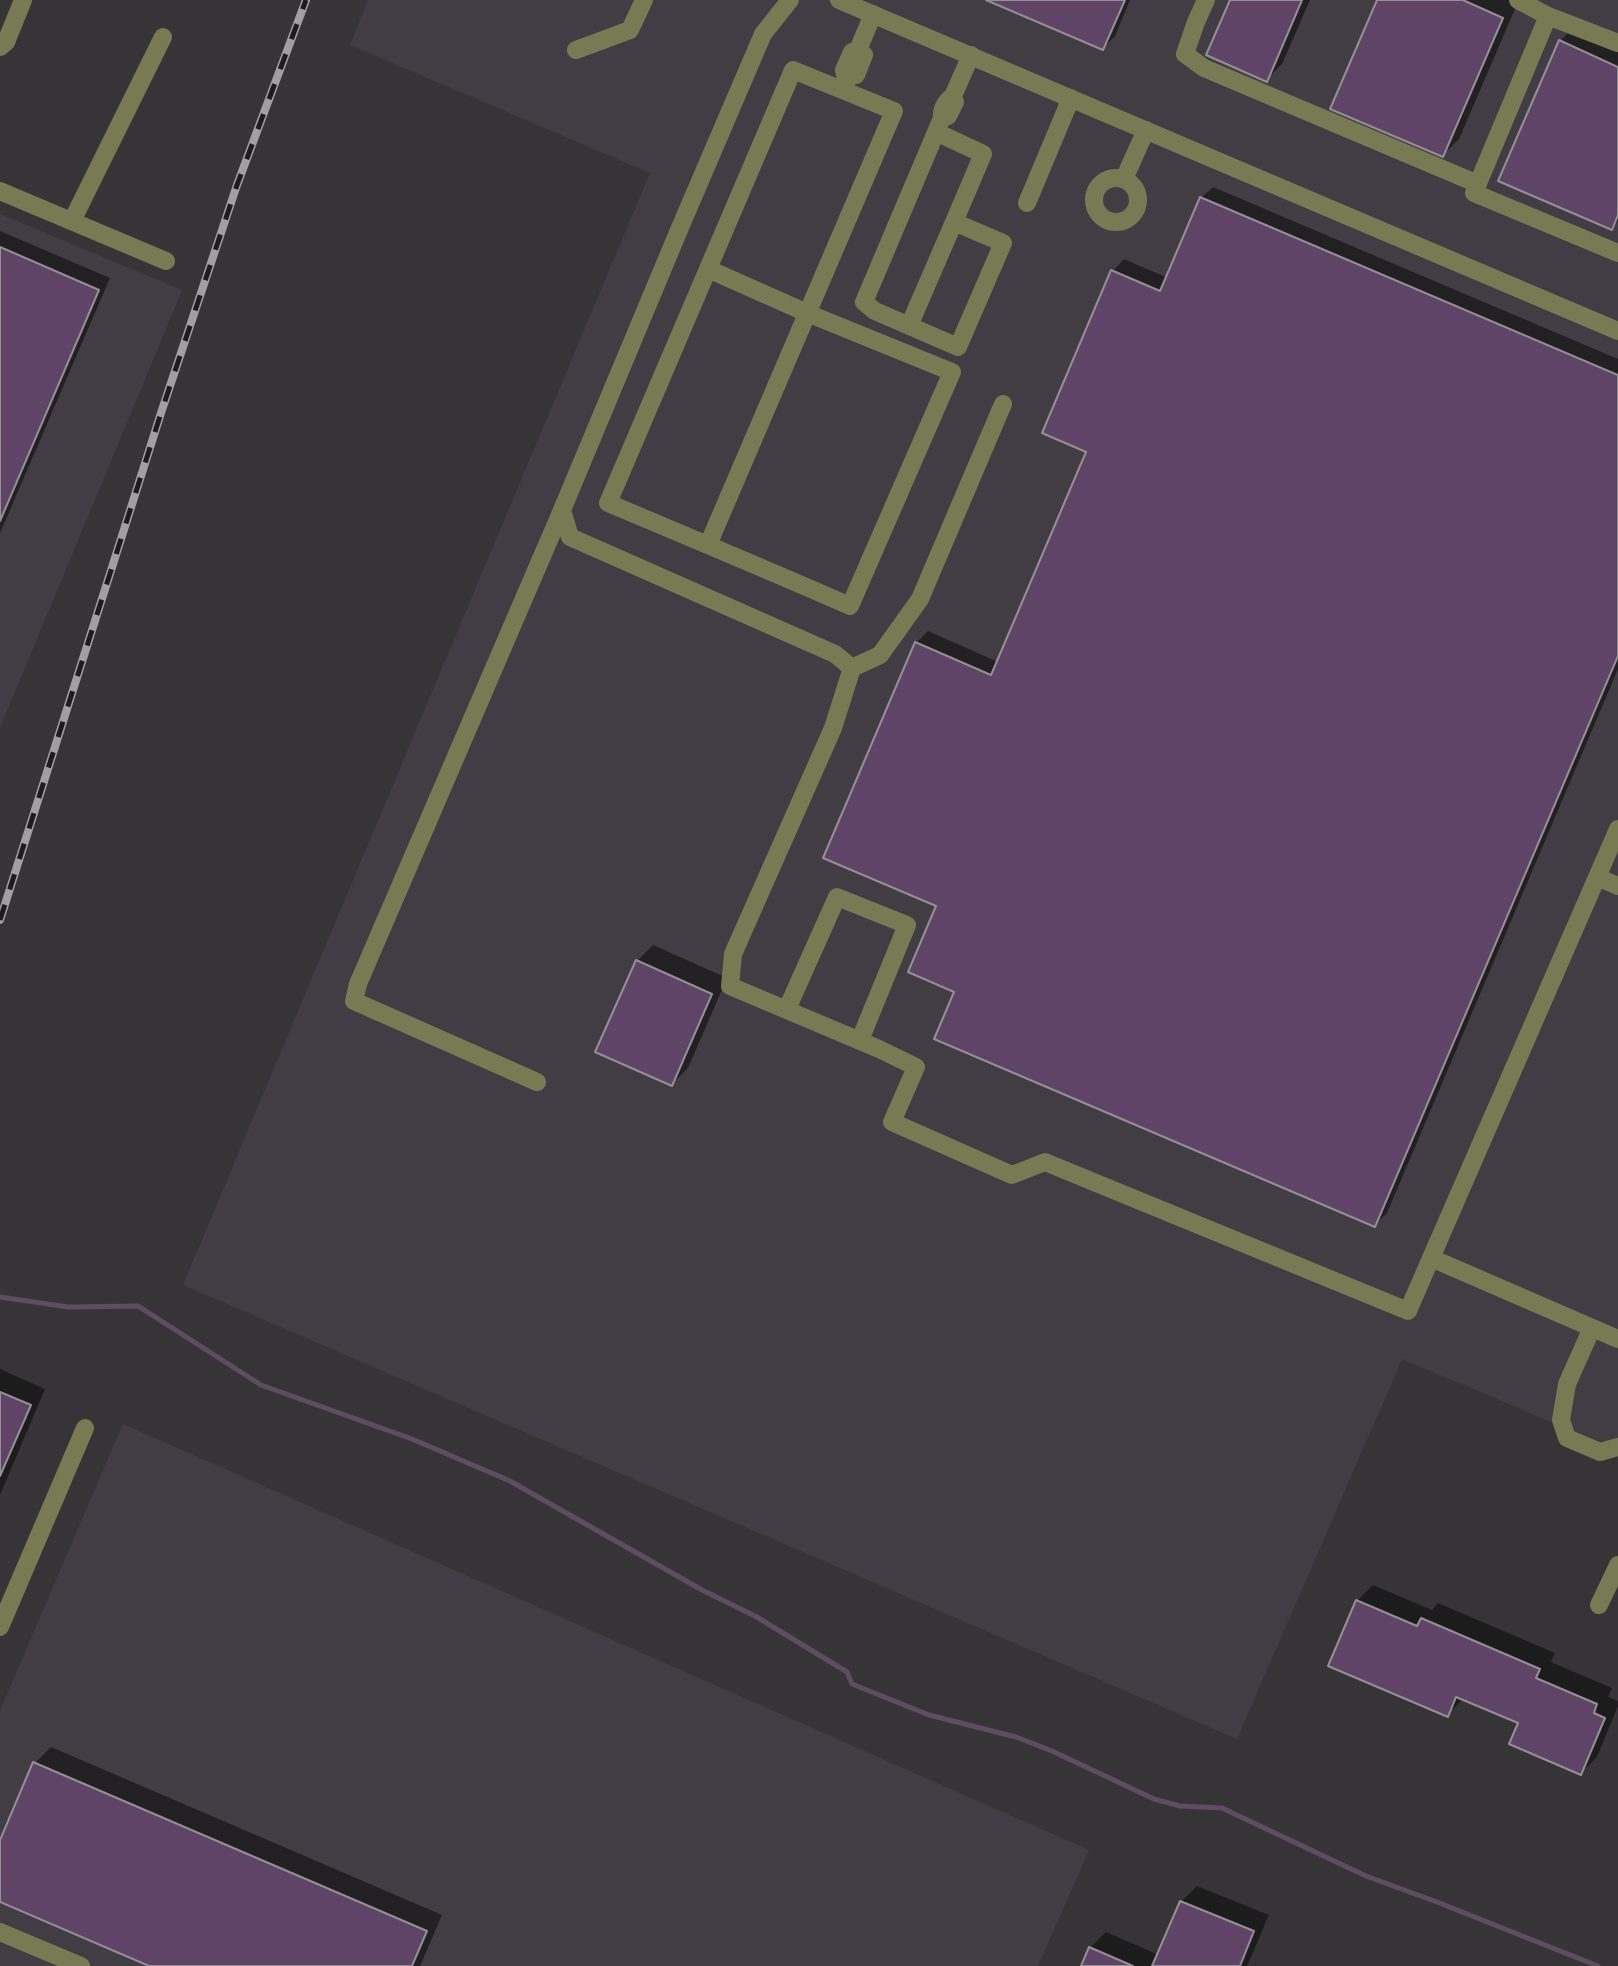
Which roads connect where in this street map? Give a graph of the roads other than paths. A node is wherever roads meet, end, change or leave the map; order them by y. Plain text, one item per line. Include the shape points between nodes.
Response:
1 (23, 0) edge
2 (644, 0) edge
3 (790, 0) edge
4 (1206, 0) edge
5 (1518, 0) edge
6 (845, 2) edge
7 (873, 14) junction
8 (1548, 16) junction
9 (163, 37) dead end
10 (1618, 43) edge
11 (0, 47) edge
12 (576, 50) dead end
13 (971, 55) junction
14 (844, 83) junction
15 (1071, 98) junction
16 (939, 125) junction
17 (1146, 130) junction
18 (1124, 179) dead end
19 (1478, 184) junction
20 (0, 191) edge
21 (1027, 204) dead end
22 (72, 221) junction
23 (954, 222) junction
24 (1618, 253) edge
25 (166, 261) dead end
26 (708, 269) junction
27 (807, 313) junction
28 (909, 326) junction
29 (1618, 331) edge
30 (1003, 404) dead end
31 (562, 510) junction
32 (708, 545) junction
33 (852, 668) junction
34 (1618, 829) edge
35 (1597, 877) junction
36 (1618, 886) edge
37 (787, 1009) junction
38 (860, 1040) junction
39 (537, 1082) dead end
40 (1431, 1258) junction
41 (1592, 1328) junction
42 (1618, 1339) edge
43 (85, 1428) dead end
44 (1618, 1447) edge
45 (1618, 1565) edge
46 (1599, 1605) dead end
47 (0, 1627) edge
48 (0, 1932) edge
49 (77, 1965) edge

1 - 11 street
2 - 12 street via 629,30
3 - 31 street via 763,34
4 - 19 street via 1185,54 1204,68
5 - 8 street
6 - 7 street
7 - 13 street
7 - 14 street via 858,50 864,55 856,75
8 - 10 street
8 - 19 street
9 - 22 street
13 - 15 street
13 - 16 street via 953,96 947,99
14 - 26 street via 793,70
14 - 27 street via 894,111
15 - 17 street
15 - 21 street
16 - 23 street via 983,153
16 - 28 street via 864,302
17 - 18 street
17 - 29 street
19 - 24 street via 1474,193
20 - 22 street
22 - 25 street
23 - 28 street
23 - 28 street via 1003,243 958,347
26 - 27 street
26 - 32 street via 608,503
27 - 32 street
27 - 32 street via 952,372 850,606
30 - 33 street via 920,599 880,655
31 - 33 street via 570,537 835,654
31 - 39 street via 354,1001
33 - 37 street via 833,728 733,954 730,986
34 - 35 street
35 - 36 street
35 - 40 street
37 - 38 street
37 - 38 street via 837,897 907,925
38 - 40 street via 916,1067 892,1122 1012,1175 1045,1162 1408,1311
40 - 41 street
41 - 42 street
41 - 44 street via 1567,1384 1561,1419 1567,1437 1600,1452
43 - 47 street
45 - 46 street
48 - 49 street

